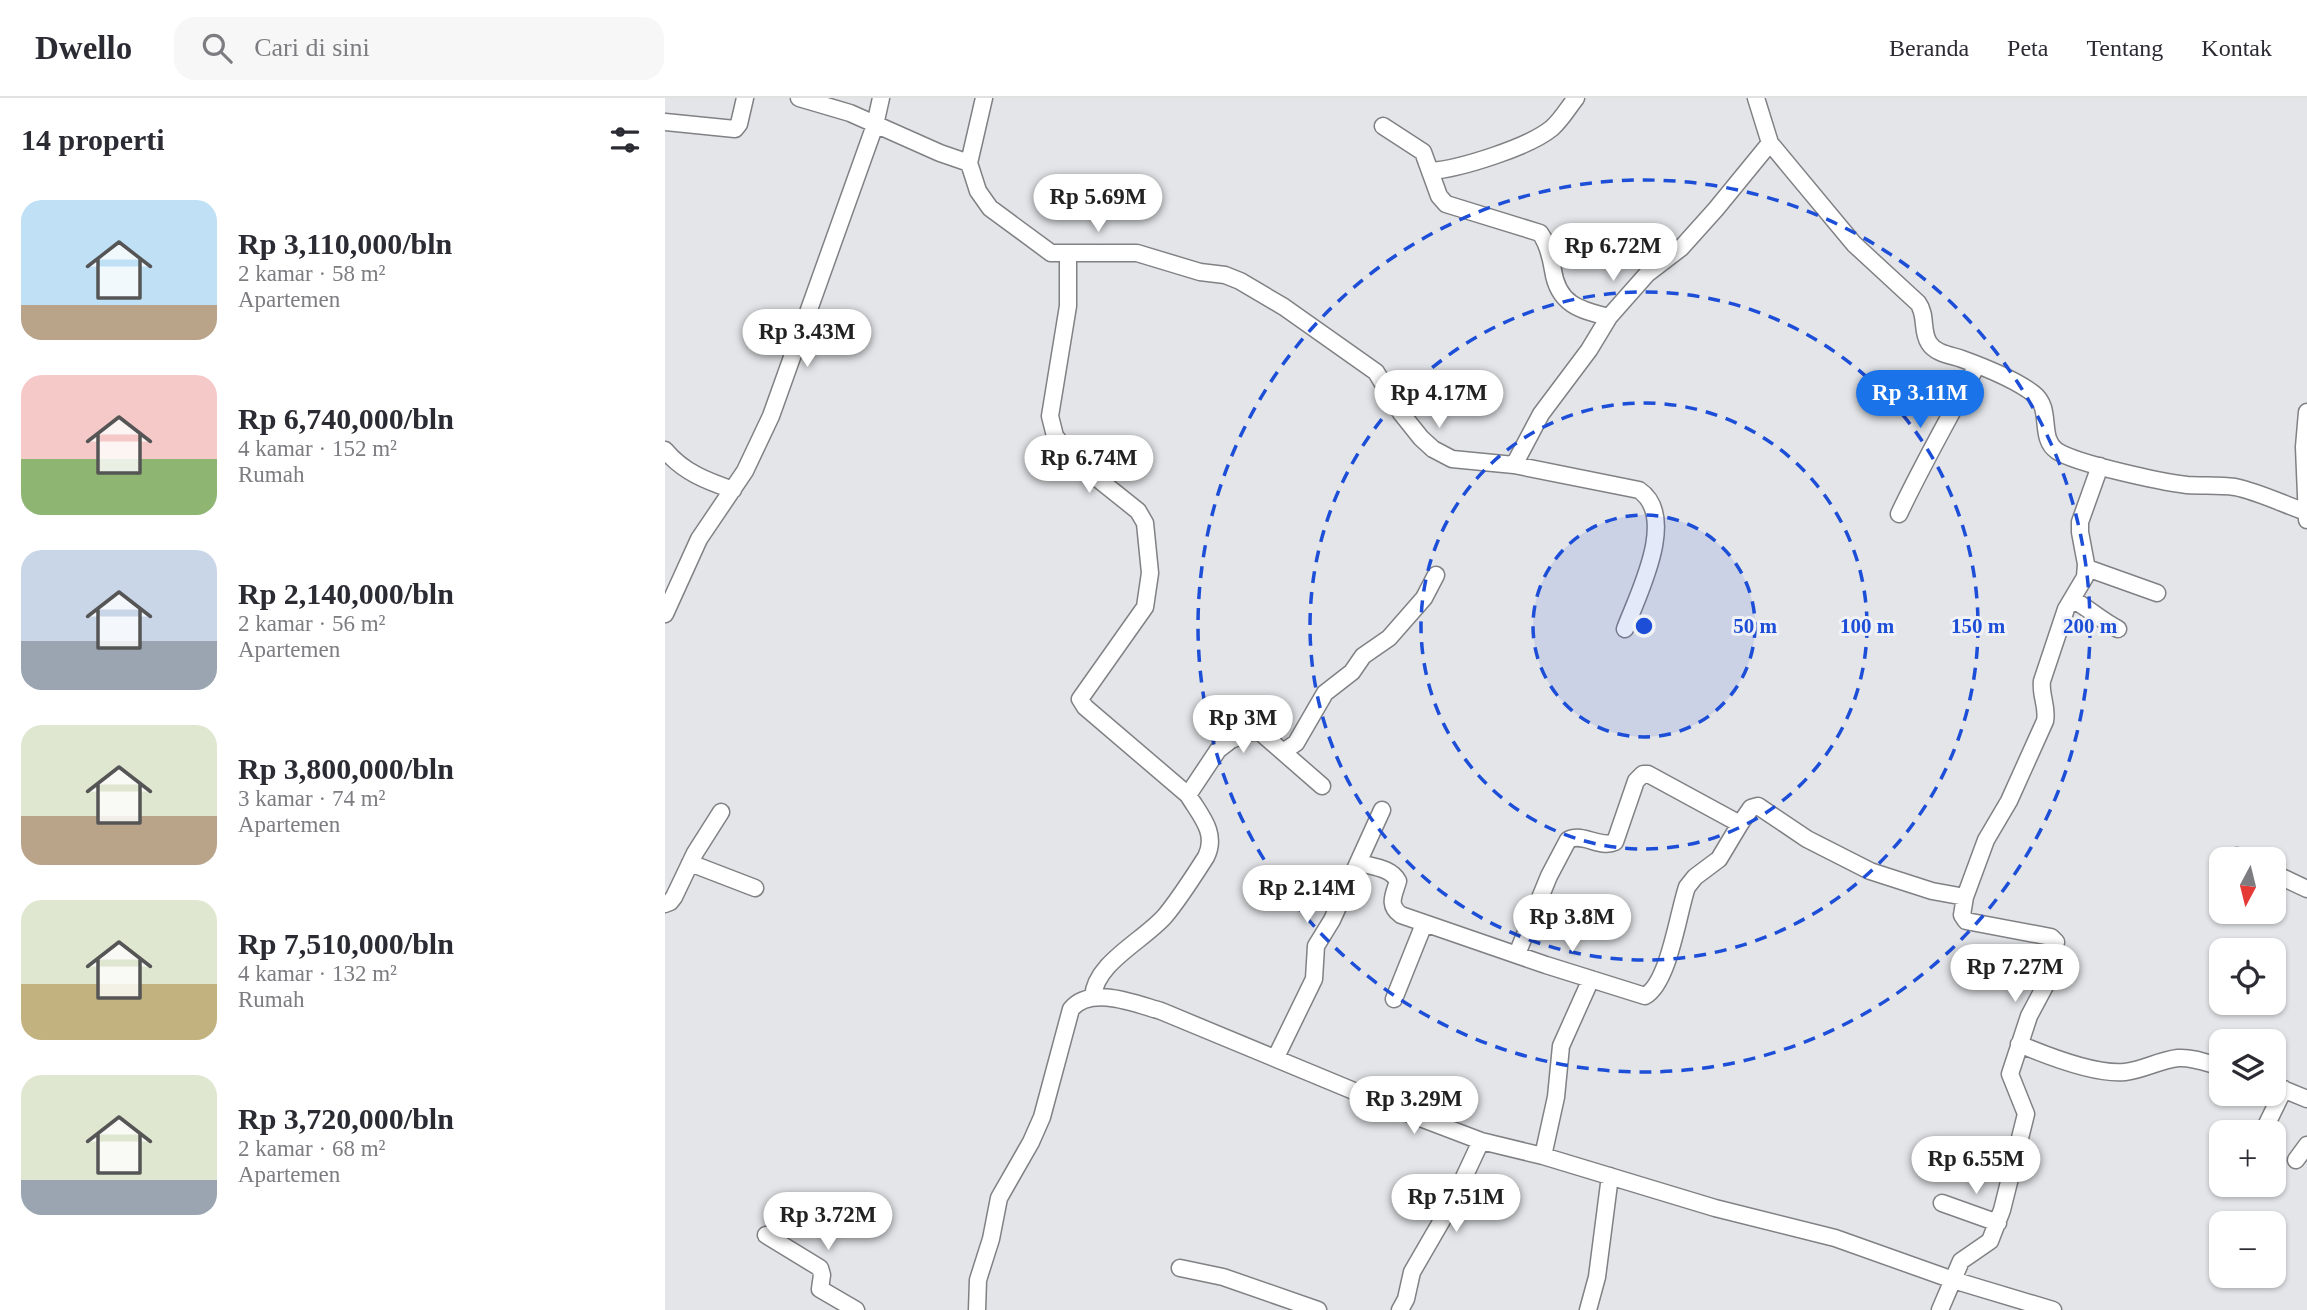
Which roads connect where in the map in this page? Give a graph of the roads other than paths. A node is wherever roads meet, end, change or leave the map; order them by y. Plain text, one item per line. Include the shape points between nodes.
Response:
1 (745, 98) edge
2 (799, 98) edge
3 (881, 98) edge
4 (984, 98) edge
5 (1576, 98) edge
6 (1756, 98) edge
7 (665, 122) edge
8 (875, 125) junction
9 (1383, 126) dead end
10 (1770, 144) junction
11 (969, 163) junction
12 (1430, 171) junction
13 (1074, 253) junction
14 (1609, 317) junction
15 (1977, 365) junction
16 (2307, 412) edge
17 (665, 450) edge
18 (1514, 465) junction
19 (2100, 466) junction
20 (733, 490) junction
21 (2306, 512) edge
22 (1899, 514) dead end
23 (2307, 520) edge
24 (2087, 568) junction
25 (1436, 575) dead end
26 (2157, 593) dead end
27 (2072, 599) junction
28 (665, 614) edge
29 (1625, 629) dead end
30 (2118, 629) dead end
31 (1283, 752) junction
32 (1322, 786) dead end
33 (1188, 795) junction
34 (1382, 810) dead end
35 (721, 812) dead end
36 (1740, 824) junction
37 (690, 863) junction
38 (1360, 863) junction
39 (2286, 879) edge
40 (755, 888) dead end
41 (2307, 888) edge
42 (1965, 897) junction
43 (665, 904) edge
44 (1424, 924) junction
45 (1517, 954) junction
46 (1591, 979) junction
47 (1093, 997) junction
48 (1394, 999) dead end
49 (2019, 1044) junction
50 (1276, 1057) junction
51 (2209, 1064) edge
52 (2286, 1090) edge
53 (2307, 1099) edge
54 (1481, 1141) junction
55 (2307, 1145) edge
56 (1543, 1156) junction
57 (2296, 1160) dead end
58 (1610, 1176) junction
59 (1942, 1203) dead end
60 (1998, 1223) junction
61 (766, 1235) dead end
62 (1180, 1268) dead end
63 (1954, 1280) junction
64 (2002, 1303) edge
65 (856, 1310) edge
66 (977, 1310) edge
67 (1318, 1310) edge
68 (1400, 1310) edge
69 (1588, 1310) edge
70 (1940, 1310) edge
71 (2053, 1310) edge

1 - 7 street via 735,129
2 - 8 street
3 - 8 street
4 - 11 street
5 - 12 street via 1562,118 1539,136 1467,166
6 - 10 street
8 - 11 street
8 - 20 street via 771,416
9 - 12 street via 1423,152
10 - 14 street via 1681,248 1647,274
10 - 15 street via 1854,244 1918,303 1929,343 1944,354
11 - 13 street via 978,191 990,208 1045,250
12 - 14 street via 1446,204 1540,233 1560,292 1582,311
13 - 18 street via 1137,253 1240,281 1376,372 1401,413 1433,449 1452,459
13 - 33 street via 1050,416 1055,436 1073,459 1138,511 1145,523 1150,573 1145,607 1080,699
14 - 18 street via 1541,414
15 - 19 street via 2042,402 2046,432 2056,451
15 - 22 street
16 - 21 street
17 - 20 street via 686,470
18 - 29 street via 1645,494 1654,513 1657,537
19 - 21 street via 2175,483 2238,488
19 - 24 street via 2080,522
20 - 28 street via 699,539
21 - 23 street
24 - 26 street
24 - 27 street
25 - 31 street via 1424,598 1389,638 1325,693 1296,743
27 - 30 street
27 - 42 street via 2042,681 2045,721 1986,840
31 - 32 street
31 - 33 street via 1260,732 1231,740 1218,750
33 - 47 street via 1206,822 1210,850 1163,918 1097,979
34 - 38 street
35 - 37 street
36 - 42 street via 1751,808 1758,806 1807,839 1870,870
36 - 45 street via 1643,774 1636,781 1615,842 1608,845 1577,836 1563,847
36 - 46 street via 1720,859 1688,887 1663,970 1650,993 1637,995
37 - 40 street
37 - 43 street via 674,897
38 - 44 street via 1396,876 1391,902 1395,911
38 - 50 street via 1316,946 1314,979
39 - 41 street
42 - 49 street via 1962,915 1966,920 2056,940 2045,986
44 - 45 street
44 - 48 street
45 - 46 street
46 - 56 street via 1561,1046
47 - 50 street via 1161,1011
47 - 66 street via 1070,1009 1042,1117 999,1198 978,1280
49 - 51 street via 2117,1072 2180,1058
49 - 60 street via 2010,1074 2026,1114
50 - 54 street
52 - 53 street
54 - 56 street
54 - 68 street via 1412,1272
55 - 57 street
56 - 58 street
58 - 63 street via 1835,1238
58 - 69 street
59 - 60 street
60 - 63 street via 1990,1241 1961,1261
61 - 65 street via 820,1268 820,1289
62 - 67 street via 1223,1277
63 - 64 street
63 - 70 street
64 - 71 street

